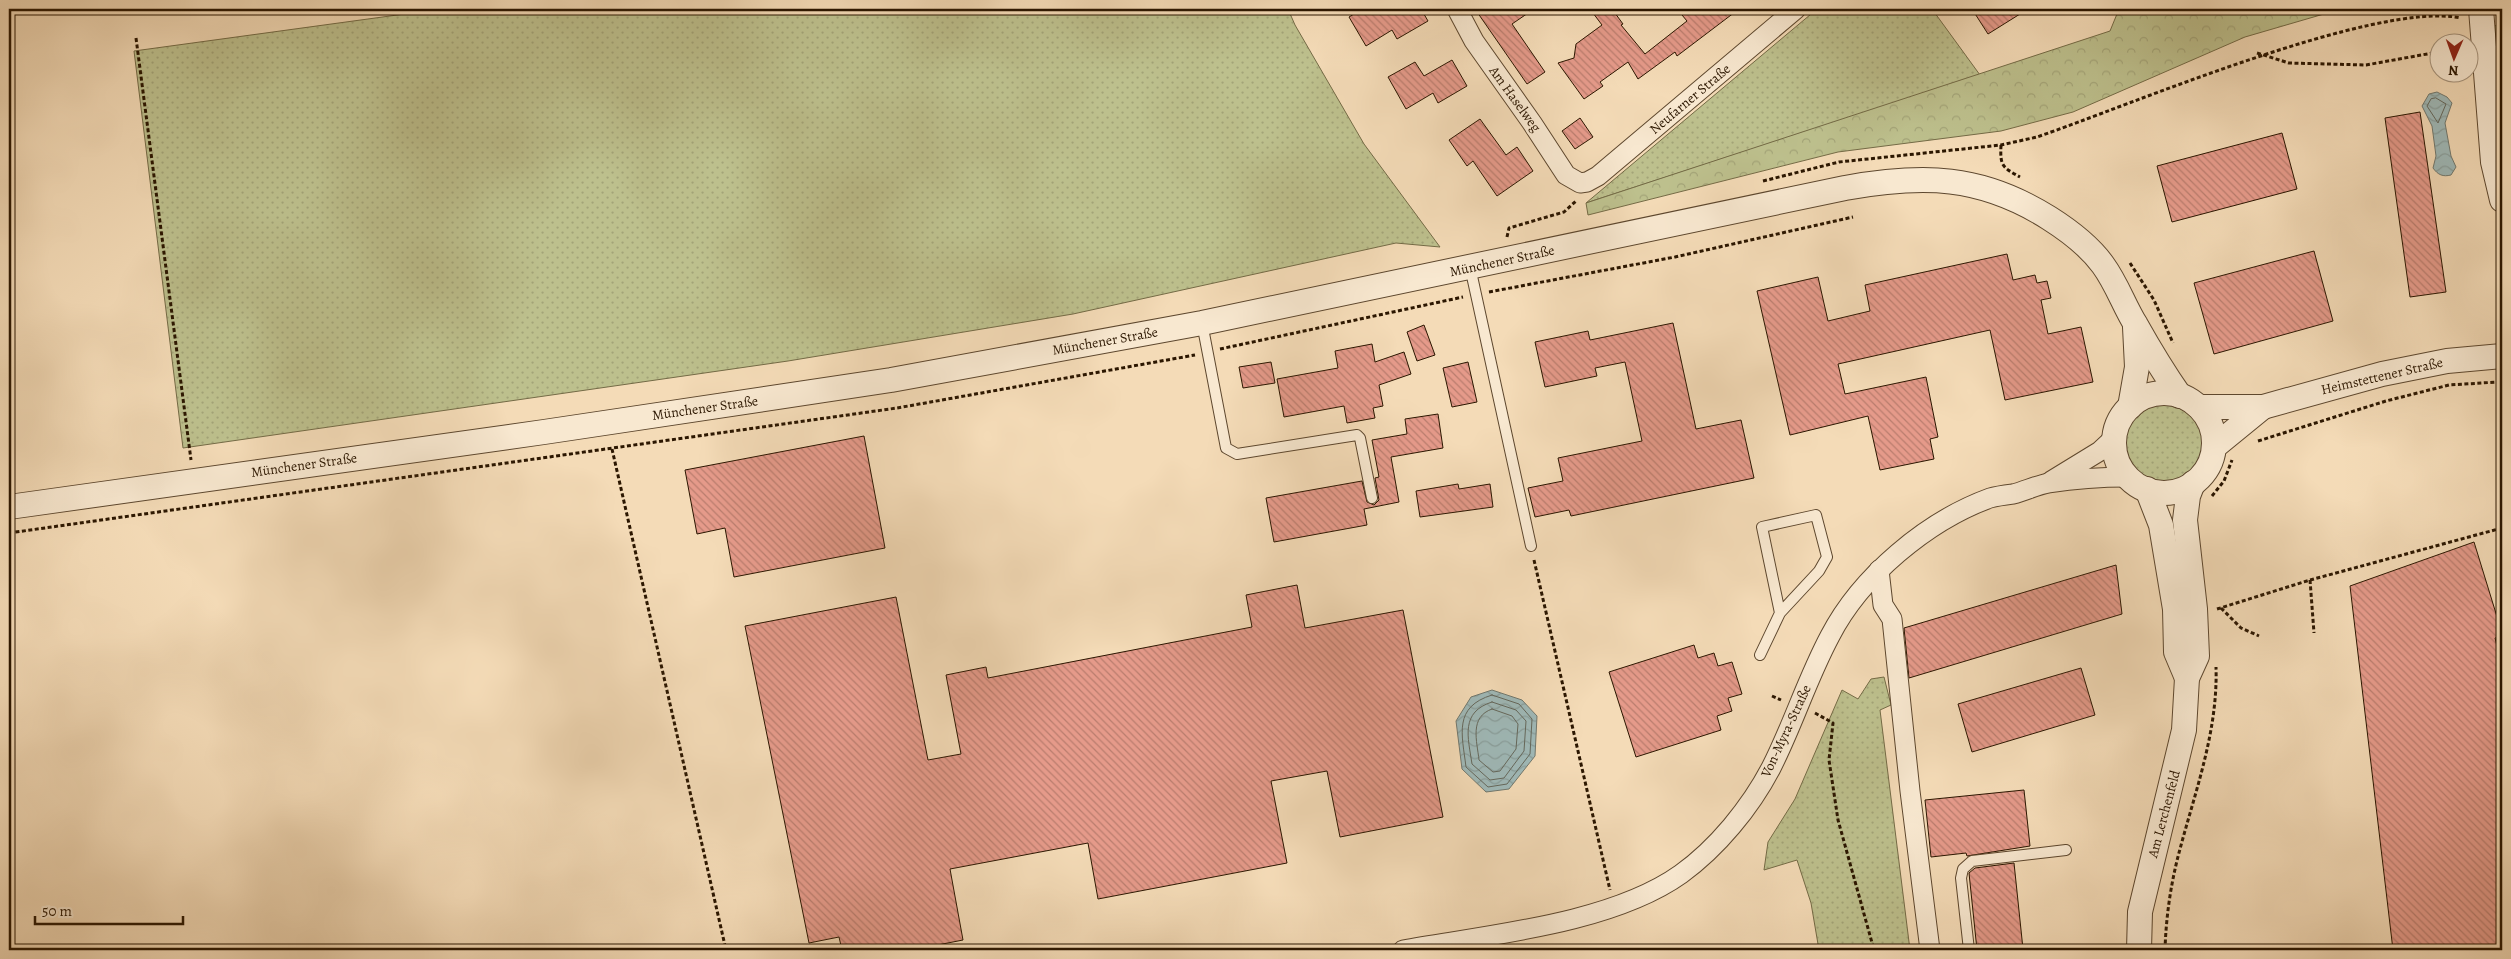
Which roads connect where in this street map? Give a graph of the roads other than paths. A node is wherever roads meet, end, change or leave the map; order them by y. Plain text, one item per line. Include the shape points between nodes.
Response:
1 (1457, 9) edge
2 (1787, 12) edge
3 (2475, 15) edge
4 (1580, 183) joint
5 (2502, 200) edge
6 (1470, 267) junction
7 (1202, 323) junction
8 (2135, 325) junction
9 (2502, 356) edge
10 (2190, 401) junction
11 (2130, 407) junction
12 (2263, 407) junction
13 (2115, 437) junction
14 (2223, 452) junction
15 (2047, 483) junction
16 (2138, 483) junction
17 (2193, 483) junction
18 (1372, 498) dead end
19 (9, 507) edge
20 (1531, 546) road end
21 (1879, 570) junction
22 (1780, 613) junction
23 (1760, 655) dead end
24 (2187, 678) junction
25 (2066, 850) dead end
26 (1403, 950) edge
27 (1930, 950) edge
28 (1969, 950) edge
29 (2139, 950) edge

1 - 4 street, Am Haselweg via 1492,68 1566,175
2 - 4 street, Neufarner Straße via 1598,176
3 - 5 street via 2493,162
6 - 7 street, Münchener Straße
6 - 8 street, Münchener Straße via 1854,186 1904,180 1943,180 1970,183 2008,194 2068,231 2102,264
6 - 20 lane
7 - 18 lane via 1226,448 1237,454 1357,435
7 - 19 street, Münchener Straße via 891,380
8 - 10 street, Münchener Straße via 2157,363
8 - 11 street, Münchener Straße via 2137,367
9 - 12 street, Heimstettener Straße via 2447,361 2382,374
10 - 11 street via 2172,394 2154,394
10 - 12 street, Heimstettener Straße
10 - 14 street via 2212,430
11 - 13 street via 2120,420
12 - 14 street, Heimstettener Straße
13 - 15 street, Von-Myra-Straße via 2100,451
13 - 16 street, Am Lerchenfeld via 2116,454
14 - 17 street, Am Lerchenfeld
15 - 16 street, Von-Myra-Straße
15 - 21 street, Von-Myra-Straße via 1990,498 1942,522
16 - 17 street via 2171,492
16 - 24 street, Am Lerchenfeld via 2161,524 2175,609 2176,652
17 - 24 street, Am Lerchenfeld via 2185,520 2197,656
21 - 26 street, Von-Myra-Straße via 1845,610 1830,636 1771,769 1739,817 1682,874 1614,908 1547,924
21 - 27 street via 1883,605 1892,619
22 - 22 lane via 1819,571 1827,557 1816,515 1762,527
22 - 23 lane
24 - 29 street, Am Lerchenfeld via 2184,730 2142,903
25 - 28 lane via 1972,861 1964,869 1961,878

